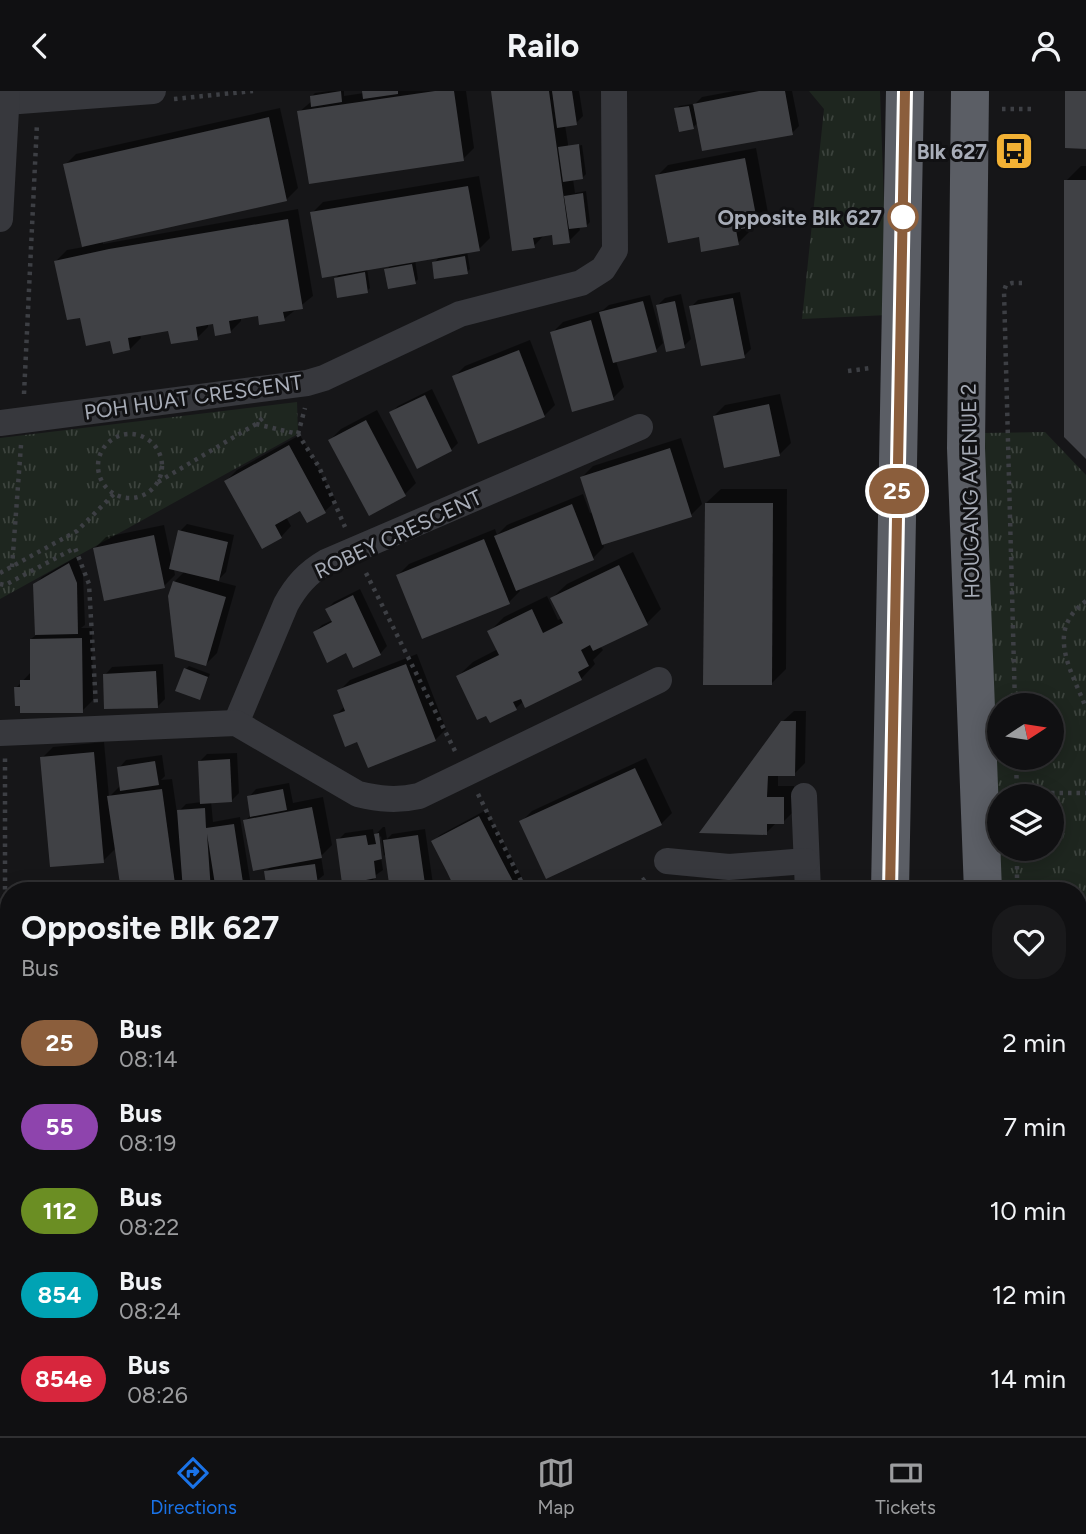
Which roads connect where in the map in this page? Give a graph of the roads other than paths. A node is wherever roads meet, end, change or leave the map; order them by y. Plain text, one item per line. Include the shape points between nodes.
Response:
1 (153, 91) edge
2 (614, 91) edge
3 (905, 91) edge
4 (971, 91) edge
5 (6, 96) edge
6 (0, 219) edge
7 (12, 421) edge
8 (640, 427) dead end
9 (659, 680) dead end
10 (236, 723) junction
11 (4, 741) edge
12 (804, 796) dead end
13 (667, 861) dead end
14 (806, 861) junction
15 (807, 882) edge
16 (890, 882) edge
17 (983, 882) edge

1 - 5 street via 39,100
2 - 7 street, POH HUAT CRESCENT via 615,250 603,269 581,283 460,314 307,383
3 - 16 highway
4 - 17 highway, HOUGANG AVENUE 2 via 966,448
5 - 6 street
8 - 10 street, ROBEY CRESCENT via 313,570 286,604
9 - 10 street via 471,781 405,799 377,798 348,789
10 - 11 street
12 - 14 street
13 - 14 street via 729,867
14 - 15 street

